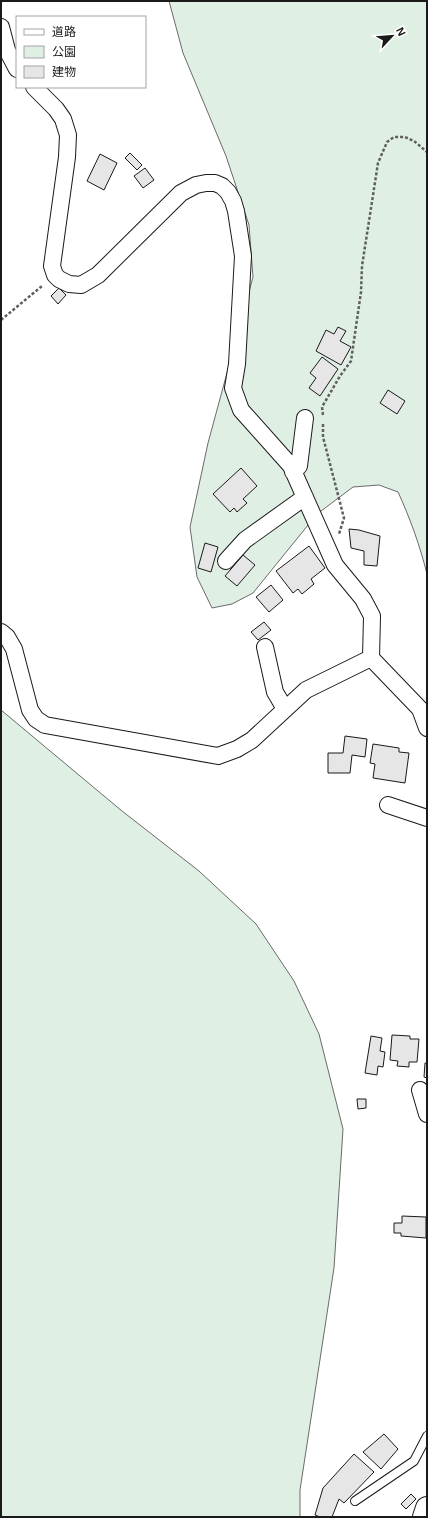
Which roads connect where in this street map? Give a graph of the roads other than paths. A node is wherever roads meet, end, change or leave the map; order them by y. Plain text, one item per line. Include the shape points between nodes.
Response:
1 (1, 27) edge
2 (16, 67) edge
3 (35, 88) edge
4 (305, 418) dead end
5 (293, 472) junction
6 (305, 497) junction
7 (226, 561) dead end
8 (1, 632) edge
9 (265, 647) dead end
10 (371, 658) junction
11 (285, 709) junction
12 (427, 728) edge
13 (388, 805) dead end
14 (427, 818) edge
15 (420, 1090) dead end
16 (427, 1114) edge
17 (427, 1436) edge
18 (355, 1501) dead end
19 (427, 1508) edge
20 (424, 1517) edge

1 - 2 street via 7,50
3 - 5 street via 56,109 63,119 68,135 52,266 59,279 69,284 81,285 98,275 181,193 206,183 215,183 228,192 236,211 244,256 233,388 241,410 291,466
4 - 5 street via 300,466
5 - 6 street
6 - 7 street via 245,540
6 - 10 street via 335,565 363,599 372,616
8 - 11 street via 14,649 30,710 36,719 45,725 218,756 252,740
9 - 11 street via 275,692
10 - 11 street via 306,690
10 - 12 street via 420,709
13 - 14 street
15 - 16 street
17 - 18 lane via 414,1461
19 - 20 highway

